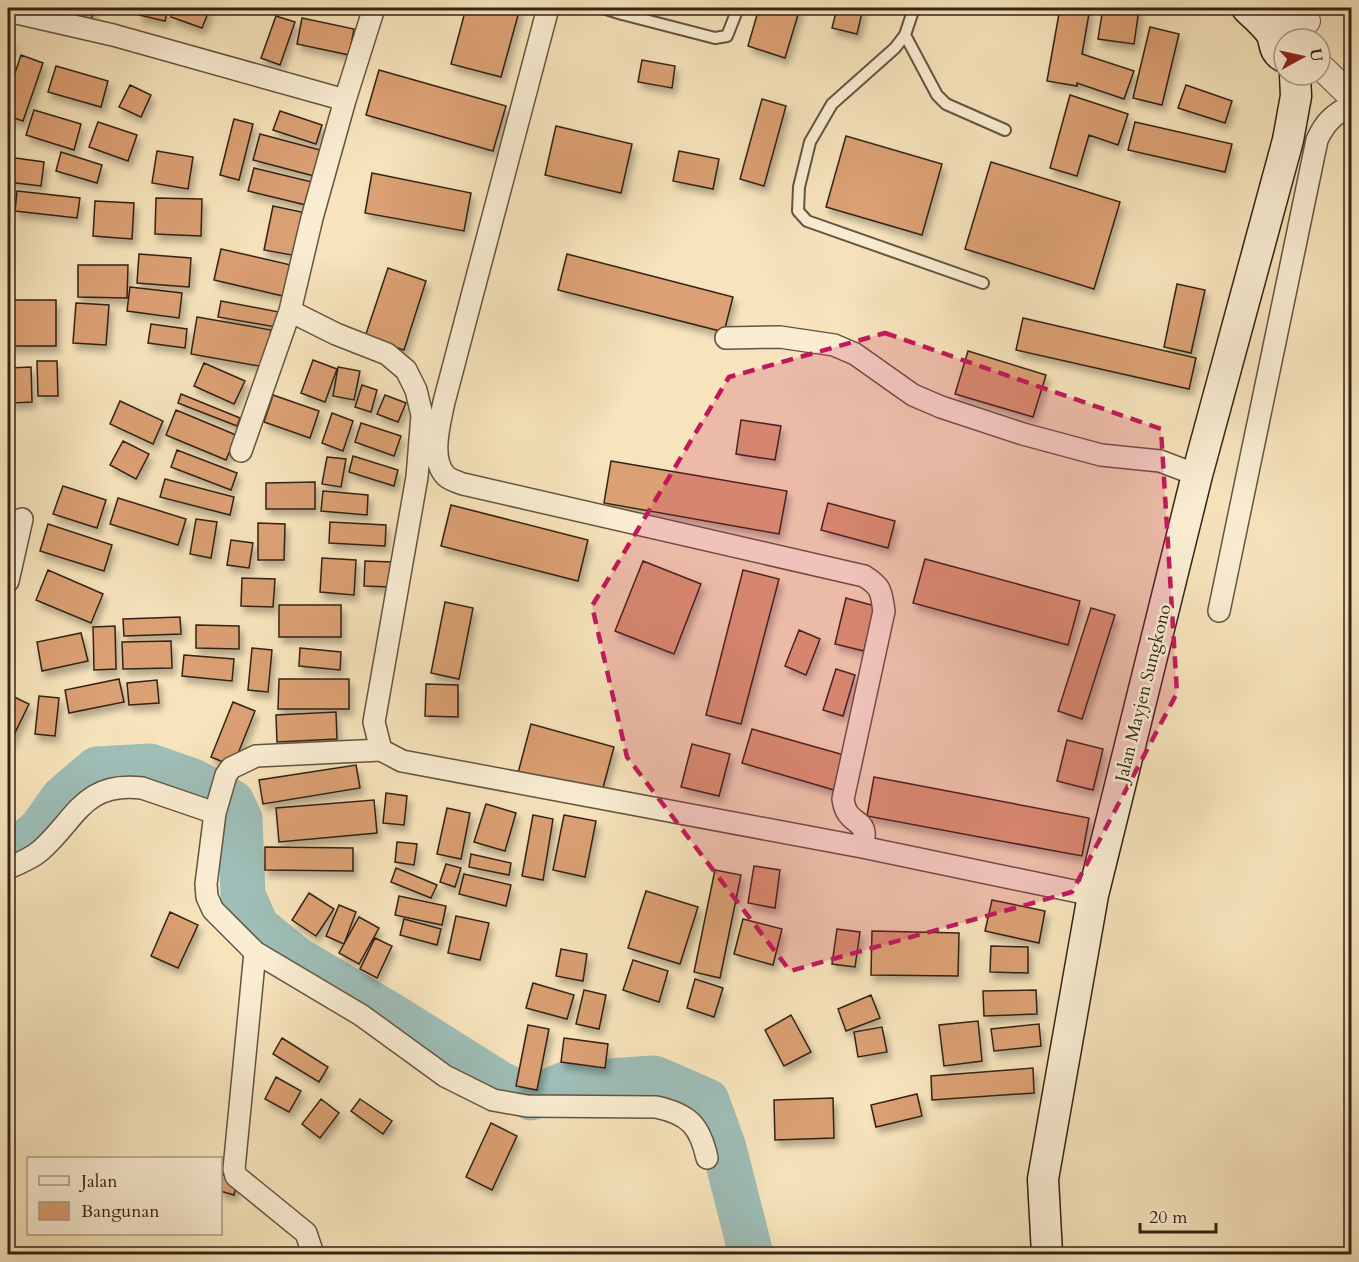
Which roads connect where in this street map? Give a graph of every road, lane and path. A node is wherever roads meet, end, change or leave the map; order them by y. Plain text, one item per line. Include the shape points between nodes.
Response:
1 (374, 8) edge
2 (548, 8) edge
3 (603, 8) edge
4 (738, 8) edge
5 (914, 8) edge
6 (1247, 8) edge
7 (8, 11) edge
8 (623, 11) edge
9 (1304, 19) edge
10 (1278, 27) edge
11 (905, 35) junction
12 (1272, 38) edge
13 (1332, 78) edge
14 (1296, 87) edge
15 (1352, 97) edge
16 (345, 100) junction
17 (1352, 105) edge
18 (1005, 130) dead end
19 (983, 283) dead end
20 (290, 311) junction
21 (726, 338) dead end
22 (241, 451) dead end
23 (1197, 475) junction
24 (22, 519) dead end
25 (8, 581) edge
26 (1219, 611) dead end
27 (381, 750) junction
28 (218, 801) junction
29 (862, 848) junction
30 (8, 868) edge
31 (1093, 895) junction
32 (255, 952) junction
33 (707, 1158) dead end
34 (313, 1254) edge
35 (1047, 1254) edge

1 - 16 street
2 - 29 street via 444,402 436,439 438,460 446,476 463,484 864,576 877,584 884,611 843,799 844,809 864,833
3 - 8 lane
4 - 8 lane via 727,36 715,38
5 - 11 lane
6 - 12 main road
7 - 16 street via 113,35
9 - 10 street via 1288,17
11 - 18 lane via 937,95 946,104
11 - 19 lane via 832,104 810,142 799,187 798,211 807,221
13 - 15 street
14 - 23 main road, Jalan Mayjen Sungkono via 1288,140
16 - 20 street
17 - 26 street via 1331,116 1317,140
20 - 22 street
20 - 27 street via 387,354 406,370 422,415 417,477 374,722
21 - 23 street via 780,337 834,345 855,354 914,395 941,407 1101,455 1160,461
23 - 31 main road, Jalan Mayjen Sungkono
24 - 25 street
27 - 28 street via 256,756 231,768
27 - 29 street via 402,761
28 - 30 street via 131,787 98,794 78,808 40,851
28 - 32 street via 207,897 213,910
29 - 31 street
31 - 35 main road, Jalan Mayjen Sungkono via 1043,1179
32 - 33 street via 361,1015 444,1076 477,1094 527,1106 669,1110 693,1125 703,1138
32 - 34 street via 234,1169 236,1176 306,1233

